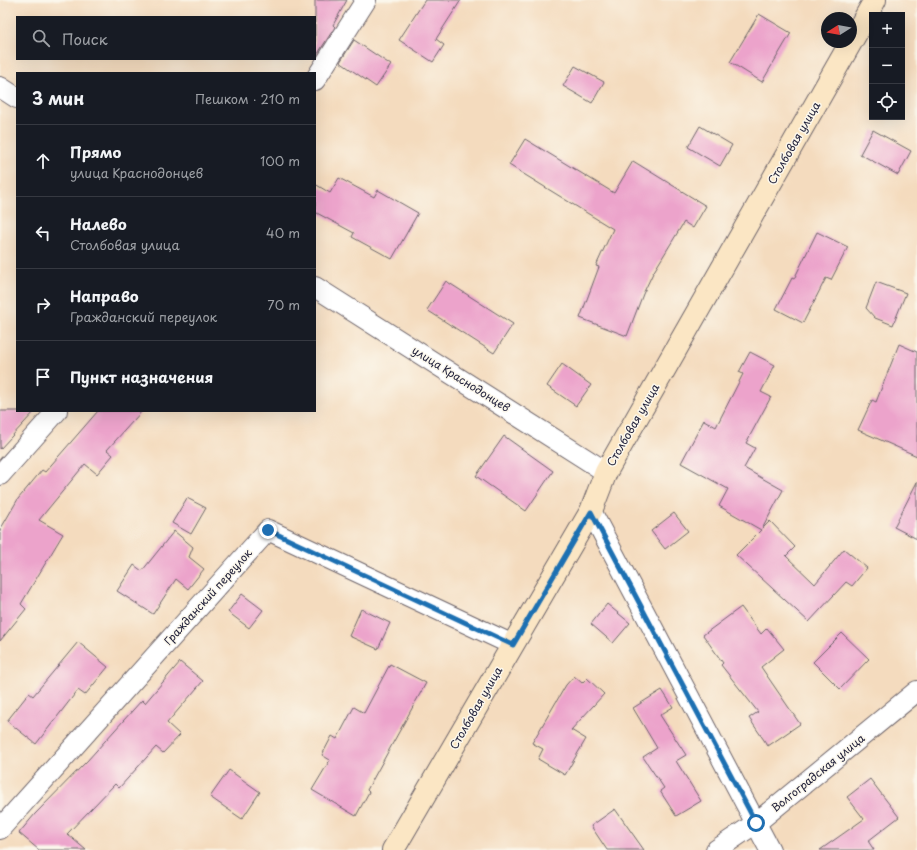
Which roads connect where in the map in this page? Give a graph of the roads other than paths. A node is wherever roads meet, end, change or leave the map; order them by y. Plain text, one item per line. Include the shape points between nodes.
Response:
1 (366, 0) edge
2 (875, 0) edge
3 (316, 78) edge
4 (0, 87) edge
5 (16, 97) edge
6 (316, 288) edge
7 (56, 412) edge
8 (606, 472) junction
9 (0, 475) edge
10 (591, 512) junction
11 (513, 645) junction
12 (917, 691) edge
13 (756, 823) junction
14 (0, 830) edge
15 (393, 850) edge
16 (716, 850) edge
17 (770, 850) edge

1 - 3 street
2 - 8 street, Столбовая улица
4 - 5 street
6 - 8 street, улица Краснодонцев
7 - 9 street
8 - 10 street, Столбовая улица
10 - 11 street, Столбовая улица
10 - 13 street
11 - 14 street, Гражданский переулок via 268,530
11 - 15 street, Столбовая улица
12 - 13 street, Волгоградская улица
13 - 16 street, Волгоградская улица
13 - 17 street

